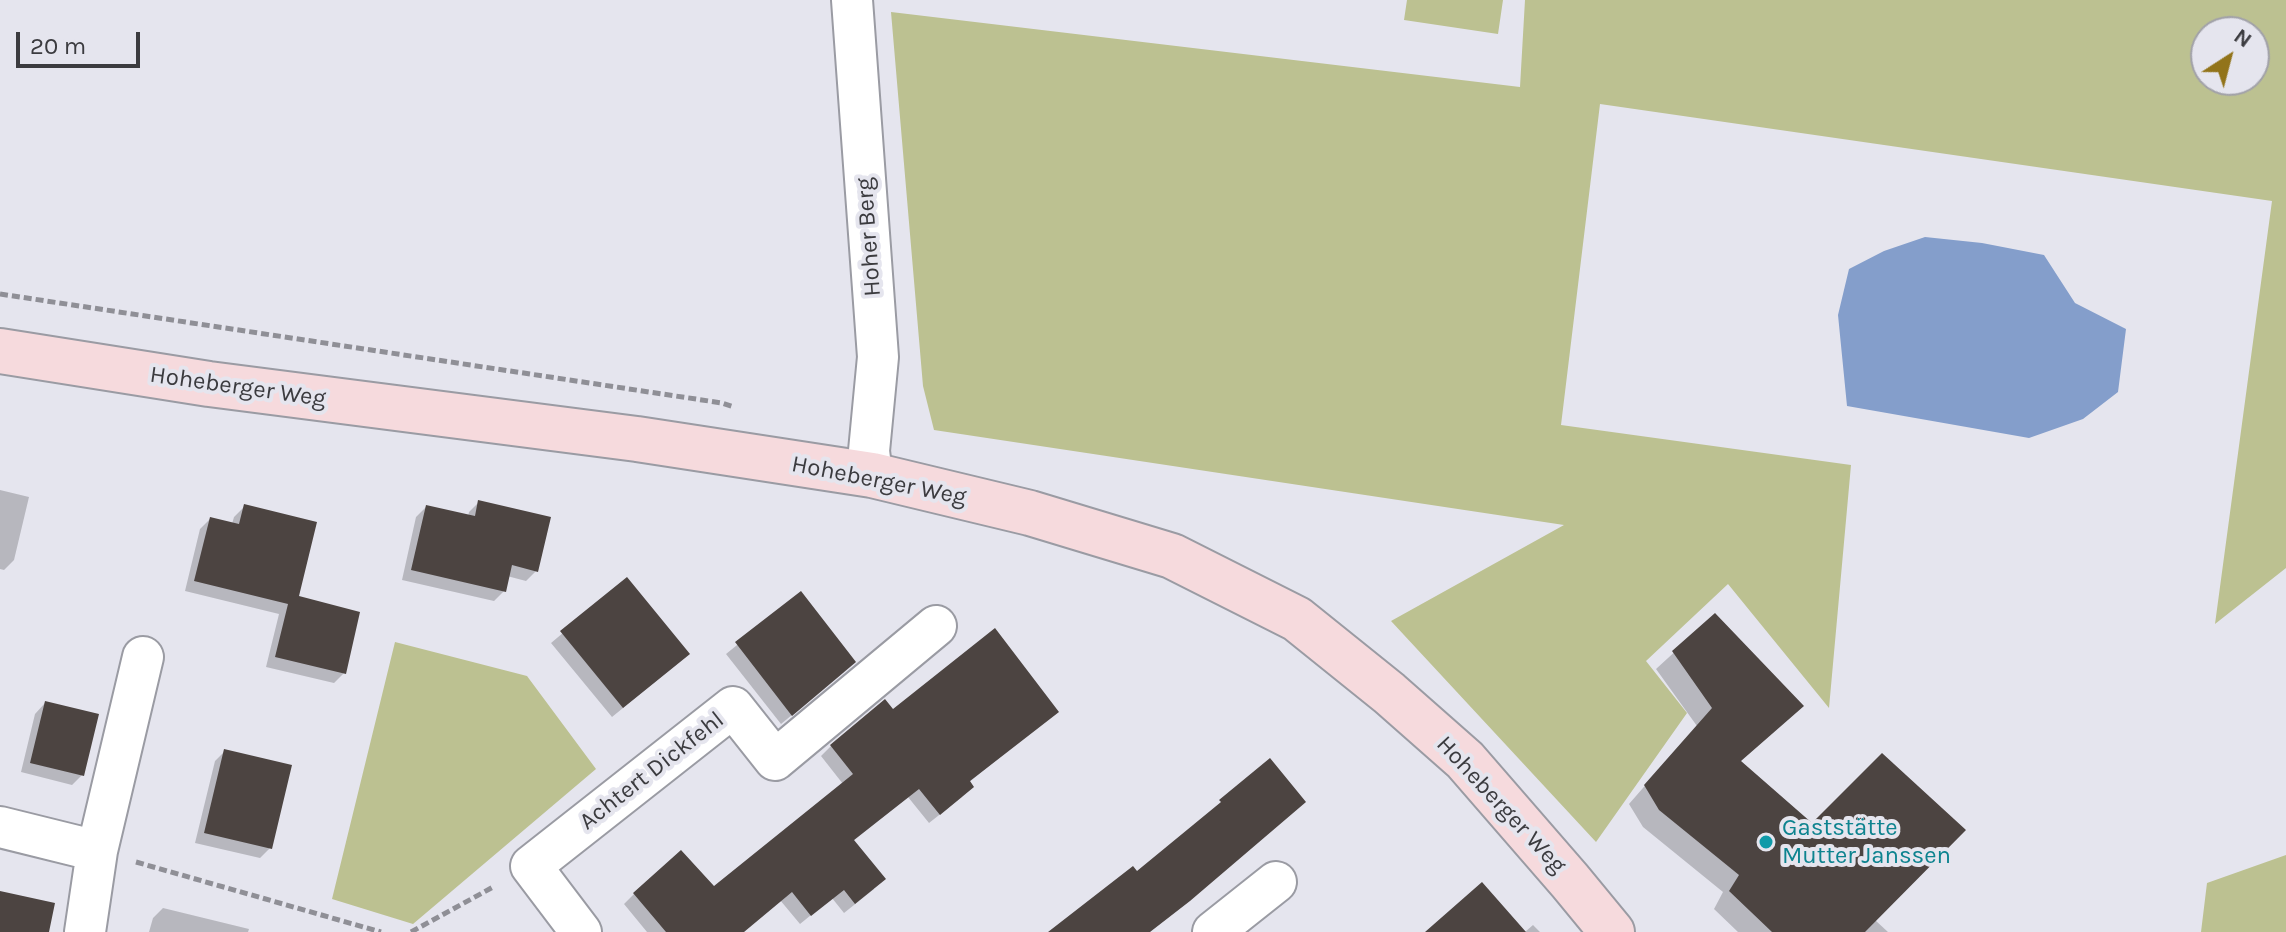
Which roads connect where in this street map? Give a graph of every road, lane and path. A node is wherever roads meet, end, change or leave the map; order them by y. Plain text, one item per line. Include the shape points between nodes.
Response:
1 (852, 0) edge
2 (0, 351) edge
3 (872, 475) junction
4 (936, 626) dead end
5 (143, 657) dead end
6 (0, 827) edge
7 (97, 851) junction
8 (531, 866) junction
9 (1276, 882) dead end
10 (85, 932) edge
11 (381, 932) edge
12 (411, 932) edge
13 (581, 932) edge
14 (1213, 932) edge
15 (1612, 932) edge

1 - 3 street, Hoher Berg via 878,357 869,451
2 - 3 street, Hoheberger Weg
3 - 15 street, Hoheberger Weg via 1030,513 1172,556 1297,619 1465,760
4 - 8 street, Achtert Dickfehl via 775,760 733,707
5 - 7 street
6 - 7 street
7 - 10 street
7 - 11 path
8 - 12 path
8 - 13 street
9 - 14 street

